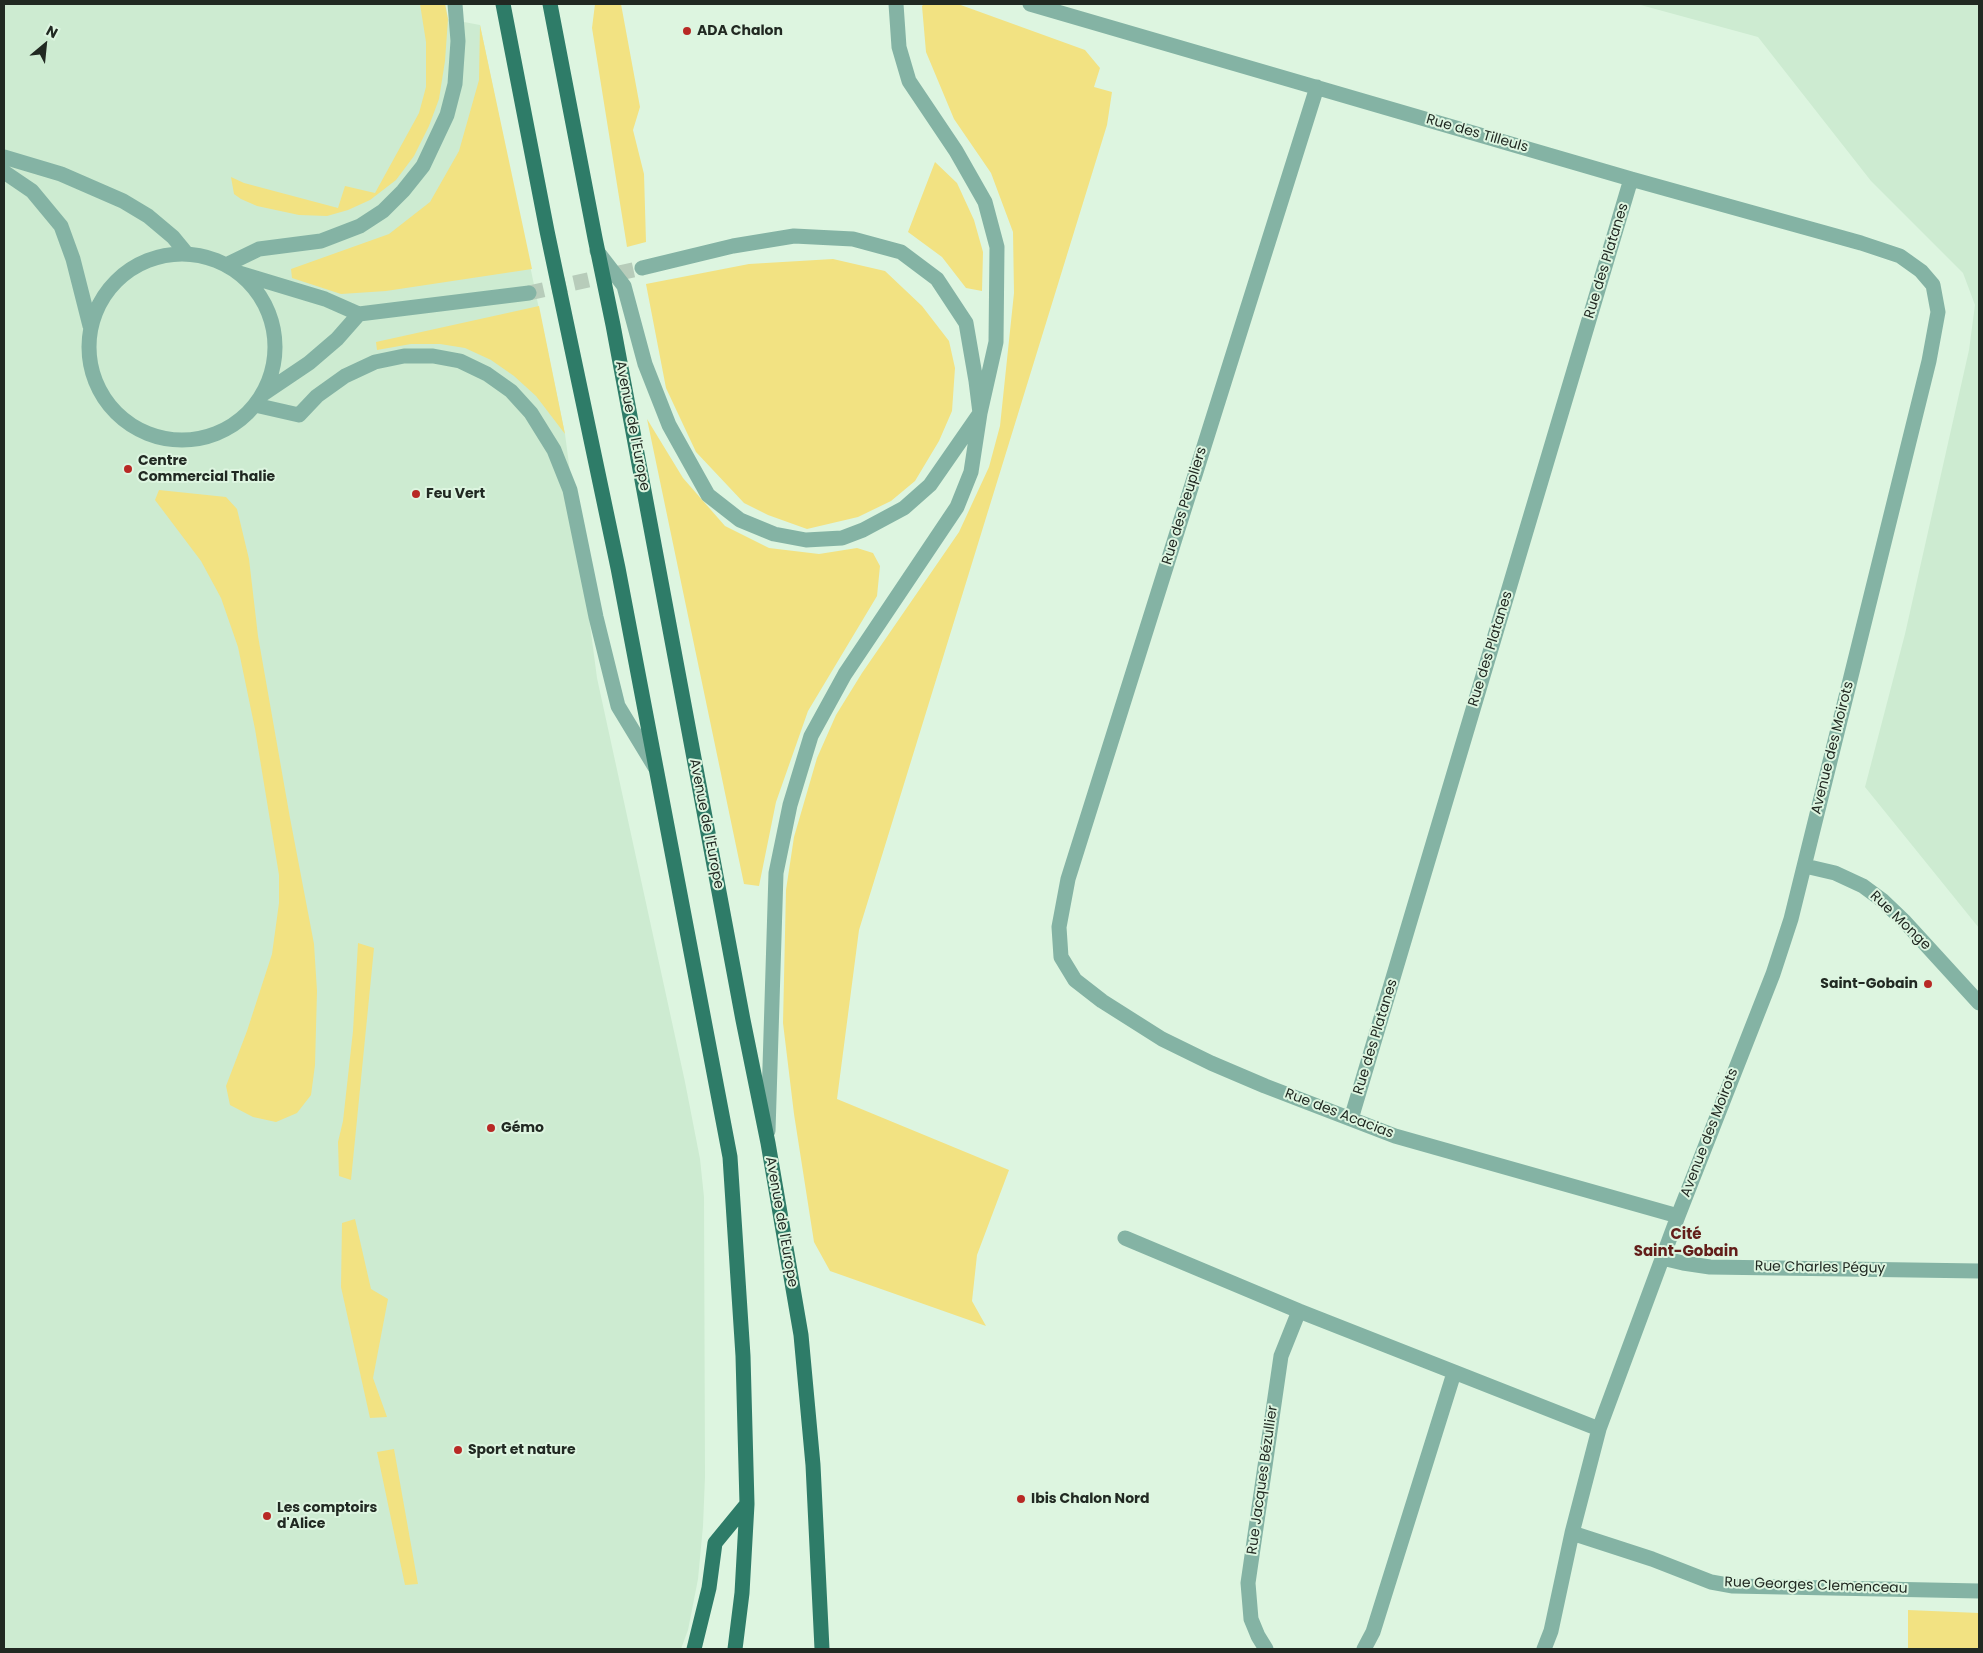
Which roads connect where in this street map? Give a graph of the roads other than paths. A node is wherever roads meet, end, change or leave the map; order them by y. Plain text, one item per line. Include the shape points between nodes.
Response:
1 (455, 4) edge
2 (503, 4) edge
3 (550, 4) edge
4 (896, 4) edge
5 (1030, 4) edge
6 (1317, 87) junction
7 (4, 157) edge
8 (4, 172) edge
9 (1631, 179) junction
10 (596, 245) junction
11 (187, 254) junction
12 (642, 268) tunnel mouth
13 (232, 269) junction
14 (1921, 271) joint
15 (529, 293) tunnel mouth
16 (360, 314) junction
17 (90, 326) junction
18 (259, 400) junction
19 (980, 413) junction
20 (658, 772) junction
21 (1805, 866) junction
22 (1058, 927) joint
23 (1979, 1003) edge
24 (1351, 1119) junction
25 (768, 1143) junction
26 (1678, 1216) junction
27 (1124, 1238) dead end
28 (1662, 1258) junction
29 (1979, 1271) edge
30 (1299, 1311) junction
31 (1454, 1373) junction
32 (1599, 1429) junction
33 (746, 1504) junction
34 (1572, 1533) junction
35 (1979, 1590) edge
36 (694, 1649) edge
37 (735, 1649) edge
38 (822, 1649) edge
39 (1266, 1649) edge
40 (1364, 1649) edge
41 (1544, 1649) edge

1 - 13 street via 458,41 447,115 422,166 403,191 383,211 360,226 321,241 259,249
2 - 20 main road
3 - 10 main road, Avenue de l'Europe
4 - 19 street via 899,47 909,82 956,150 985,202 996,247 996,342
5 - 6 street, Rue des Tilleuls
6 - 9 street, Rue des Tilleuls
6 - 22 street, Rue des Peupliers via 1068,879
7 - 11 street via 61,174 123,200 161,226
8 - 17 street via 32,191 61,226
9 - 14 street, Rue des Tilleuls via 1861,243 1900,256
9 - 24 street, Rue des Platanes
10 - 19 street via 624,286 645,364 669,425 708,495 740,520 774,534 806,540 842,538 863,530 904,508 930,485
10 - 25 main road, Avenue de l'Europe
11 - 13 street via 207,257
11 - 17 street via 161,256 136,265 115,281 100,302
12 - 19 street via 733,246 794,236 853,238 901,252 937,279 966,323
13 - 16 street via 325,299
13 - 18 street via 254,288 266,307 273,328 275,351 272,373
14 - 21 street, Avenue des Moirots via 1934,285 1938,312 1929,362
15 - 16 street
16 - 18 street via 310,363
17 - 18 street via 90,364 96,384 125,421 147,434 172,440 198,439 219,433 239,421
18 - 20 street via 299,415 317,396 345,376 374,362 404,356 433,356 460,361 487,374 510,391 531,413 554,450 570,490 618,706
19 - 25 street via 971,472 957,507 844,674 811,736 790,805 776,873
20 - 33 main road via 730,1157 743,1356
21 - 23 street, Rue Monge via 1835,872 1882,900
21 - 26 street, Avenue des Moirots via 1772,974
22 - 24 street, Rue des Acacias via 1061,957 1075,980 1102,1001 1162,1039 1211,1063
24 - 26 street, Rue des Acacias via 1395,1136
25 - 38 main road, Avenue de l'Europe via 801,1335 813,1465
26 - 28 street
27 - 30 street
28 - 29 street, Rue Charles Péguy via 1710,1267
28 - 32 street
30 - 31 street
30 - 39 street, Rue Jacques Bézullier via 1281,1356 1248,1582 1251,1619
31 - 32 street
31 - 40 street via 1373,1632
32 - 34 street
33 - 36 main road via 715,1543 709,1588
33 - 37 main road via 742,1593
34 - 35 street, Rue Georges Clemenceau via 1711,1582 1733,1586
34 - 41 street via 1551,1631

